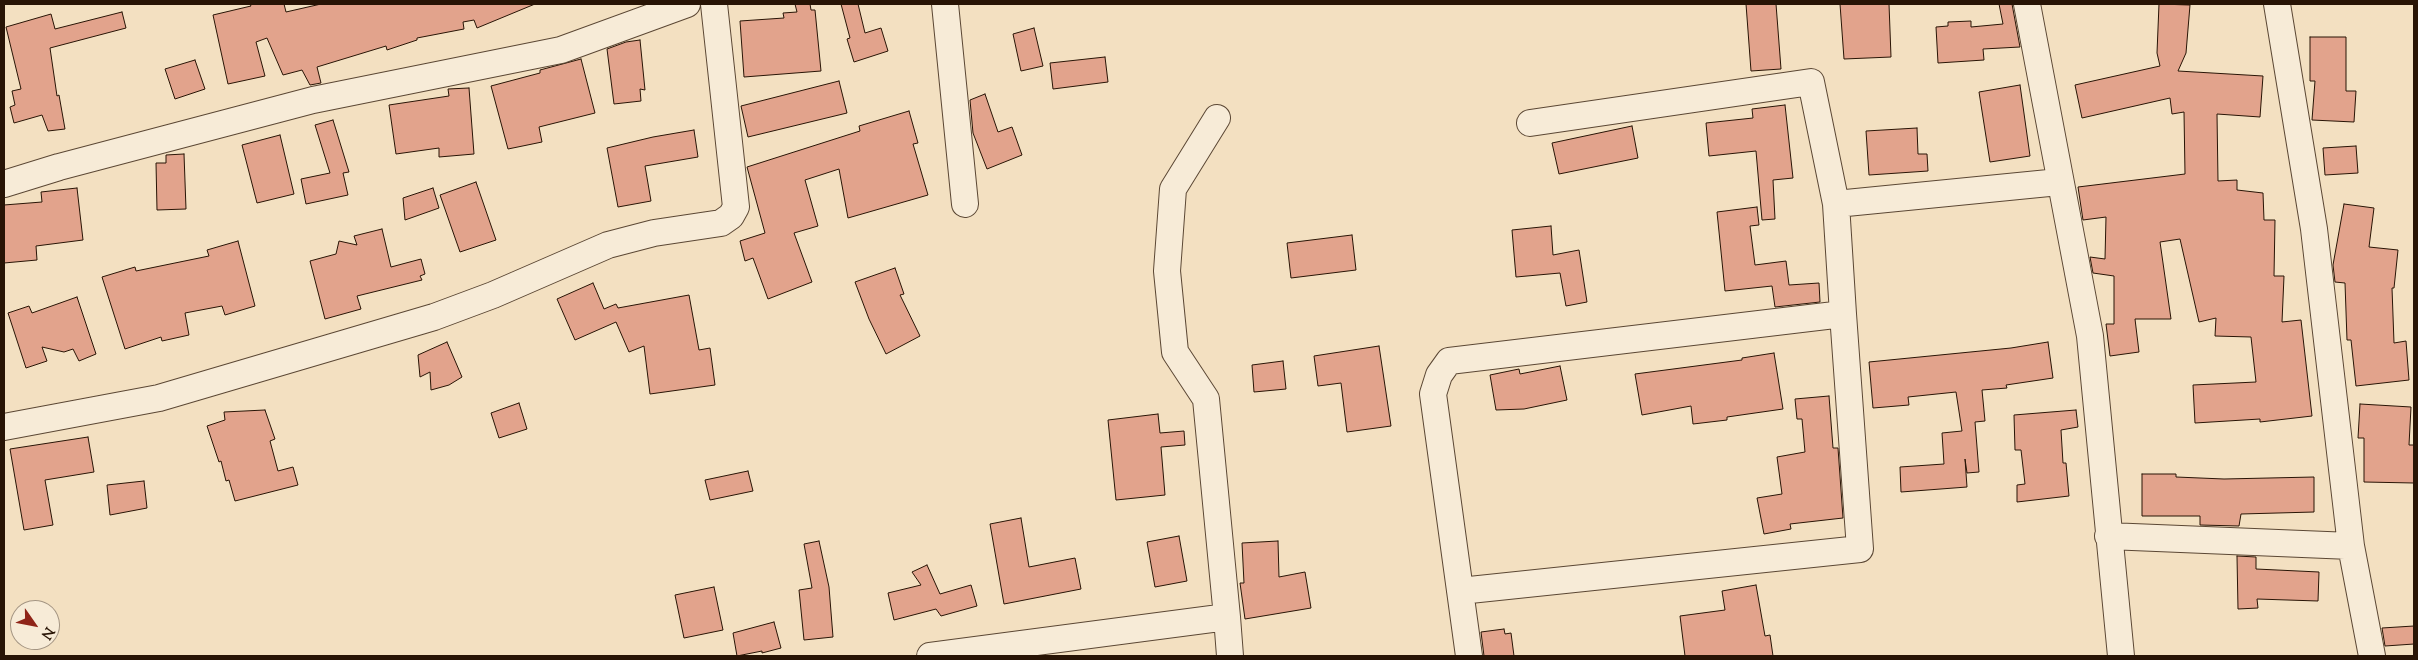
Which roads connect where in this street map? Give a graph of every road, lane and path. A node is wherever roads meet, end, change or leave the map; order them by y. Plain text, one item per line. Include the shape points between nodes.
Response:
1 (687, 4) edge
2 (714, 4) edge
3 (945, 4) edge
4 (2027, 4) edge
5 (2277, 4) edge
6 (1217, 118) dead end
7 (1530, 122) dead end
8 (2059, 182) junction
9 (4, 184) edge
10 (965, 204) dead end
11 (1836, 204) junction
12 (1843, 314) junction
13 (4, 428) edge
14 (2108, 536) junction
15 (2351, 546) junction
16 (1460, 591) junction
17 (1227, 617) junction
18 (930, 656) edge
19 (1230, 656) edge
20 (1469, 656) edge
21 (2121, 656) edge
22 (2372, 656) edge

1 - 9 street via 561,50 313,100
2 - 13 street via 736,207 731,216 721,223 654,233 608,245 434,317 159,398
3 - 10 street
4 - 8 street
5 - 15 street via 2314,229
6 - 17 street via 1172,189 1167,271 1175,352 1206,399
7 - 11 street via 1811,82
8 - 11 street
8 - 14 street via 2090,336
11 - 12 street
12 - 16 street via 1449,362 1439,376 1433,394
12 - 16 street via 1860,549
14 - 15 street
14 - 21 street
15 - 22 street
16 - 20 street
17 - 18 street
17 - 19 street

